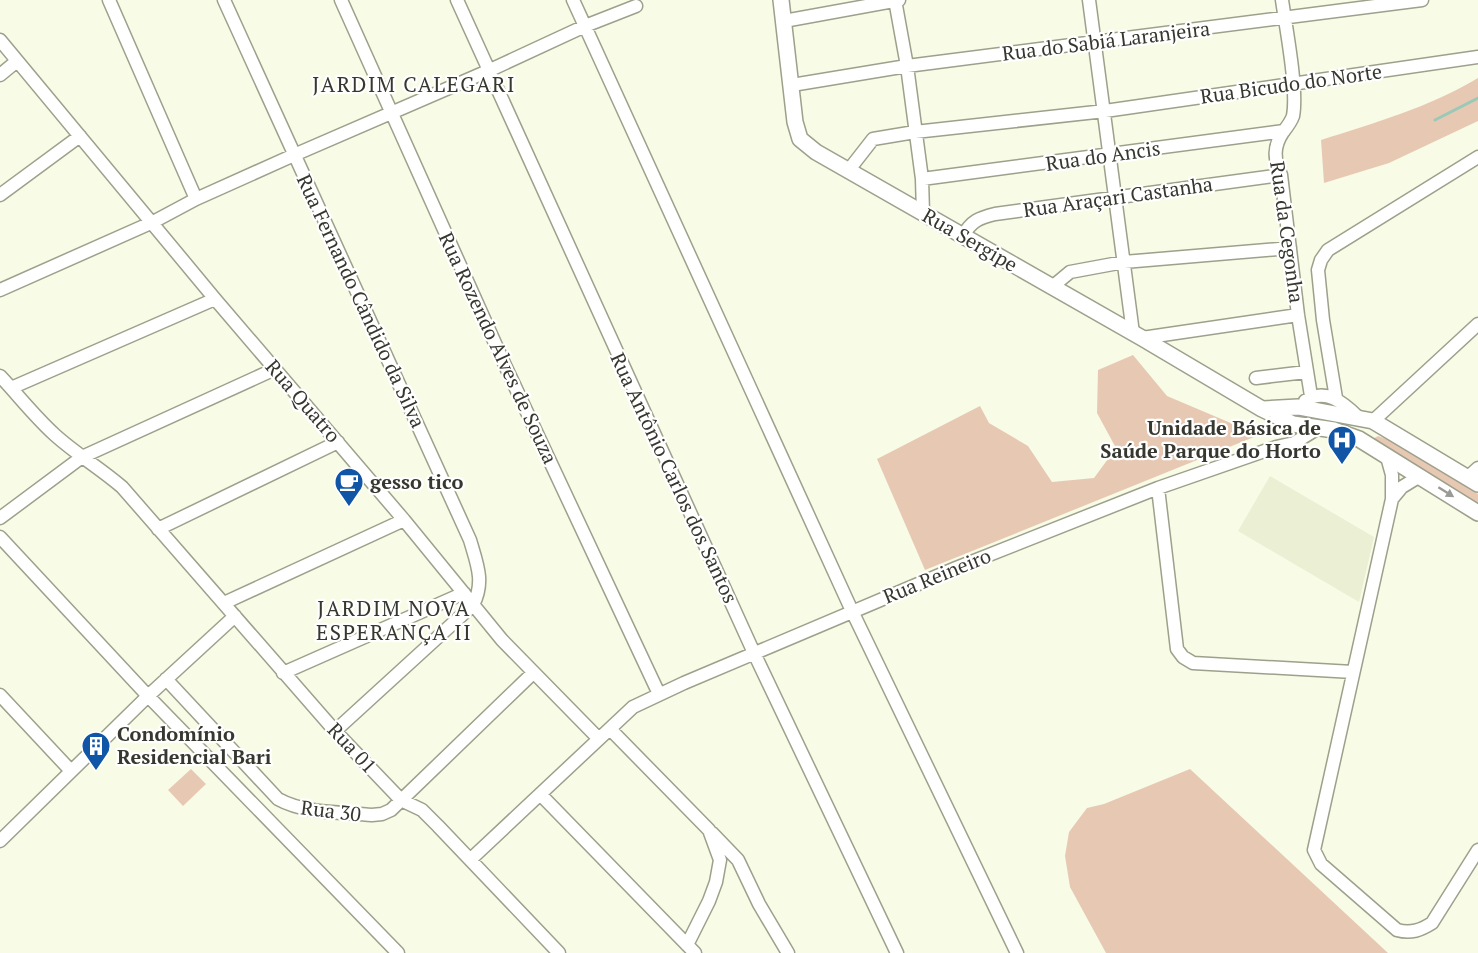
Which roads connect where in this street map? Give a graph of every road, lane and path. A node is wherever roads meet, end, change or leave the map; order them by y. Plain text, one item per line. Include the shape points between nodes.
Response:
1 (109, 0) edge
2 (224, 0) edge
3 (341, 0) edge
4 (457, 0) edge
5 (573, 0) edge
6 (781, 0) edge
7 (896, 0) edge
8 (1089, 0) edge
9 (1282, 0) edge
10 (1422, 0) edge
11 (636, 6) dead end
12 (1285, 19) junction
13 (784, 21) junction
14 (585, 26) junction
15 (0, 40) edge
16 (1095, 43) junction
17 (1478, 57) edge
18 (17, 61) junction
19 (907, 66) junction
20 (488, 71) junction
21 (0, 75) edge
22 (1293, 84) junction
23 (792, 85) junction
24 (1105, 111) junction
25 (392, 113) junction
26 (1284, 131) junction
27 (915, 132) junction
28 (80, 136) junction
29 (294, 155) junction
30 (1111, 155) junction
31 (1478, 157) edge
32 (848, 171) junction
33 (1281, 175) junction
34 (922, 179) junction
35 (0, 195) edge
36 (1116, 198) junction
37 (196, 199) junction
38 (923, 213) junction
39 (153, 222) junction
40 (963, 236) junction
41 (1290, 248) junction
42 (1124, 262) junction
43 (1052, 287) junction
44 (0, 290) edge
45 (215, 298) junction
46 (1298, 315) junction
47 (1478, 324) edge
48 (1137, 335) junction
49 (275, 369) junction
50 (1306, 372) junction
51 (0, 376) edge
52 (1256, 378) dead end
53 (11, 388) junction
54 (1311, 396) junction
55 (1336, 398) junction
56 (1298, 407) junction
57 (1262, 409) junction
58 (1365, 419) junction
59 (1293, 424) junction
60 (1320, 427) junction
61 (338, 441) junction
62 (1276, 447) junction
63 (82, 457) junction
64 (1387, 457) junction
65 (1420, 476) junction
66 (1474, 477) edge
67 (1158, 488) junction
68 (1392, 499) junction
69 (1478, 513) edge
70 (0, 518) edge
71 (404, 520) junction
72 (158, 529) junction
73 (0, 537) edge
74 (464, 593) junction
75 (224, 603) junction
76 (473, 604) junction
77 (852, 611) junction
78 (235, 616) junction
79 (754, 653) junction
80 (1353, 672) junction
81 (283, 673) junction
82 (533, 673) junction
83 (166, 679) junction
84 (659, 694) junction
85 (0, 695) edge
86 (148, 696) junction
87 (609, 729) junction
88 (335, 731) junction
89 (599, 739) junction
90 (70, 771) junction
91 (540, 794) junction
92 (401, 800) junction
93 (709, 830) junction
94 (0, 841) edge
95 (1478, 850) edge
96 (471, 859) junction
97 (691, 949) edge
98 (398, 953) edge
99 (559, 953) edge
100 (788, 953) edge
101 (897, 953) edge
102 (1017, 953) edge

1 - 37 street
2 - 29 street, Rua Fernando Cândido da Silva
3 - 25 street, Rua Rozendo Alves de Souza
4 - 20 street, Rua Antônio Carlos dos Santos
5 - 14 street
6 - 13 street, Rua Sergipe
7 - 13 street
7 - 19 street
8 - 16 street
9 - 12 street, Rua da Cegonha
10 - 12 street, Rua do Sabiá Laranjeira
11 - 14 street
12 - 16 street, Rua do Sabiá Laranjeira
12 - 22 street, Rua da Cegonha
13 - 23 street, Rua Sergipe
14 - 20 street
14 - 77 street
15 - 18 street, Rua Quatro
16 - 19 street, Rua do Sabiá Laranjeira
16 - 24 street
17 - 22 street, Rua Bicudo do Norte
18 - 21 street
18 - 28 street, Rua Quatro
19 - 23 street, Rua do Sabiá Laranjeira
19 - 27 street
20 - 25 street
20 - 79 street, Rua Antônio Carlos dos Santos
22 - 24 street, Rua Bicudo do Norte
22 - 26 street, Rua da Cegonha via 1293,115
23 - 32 street, Rua Sergipe via 800,139
24 - 27 street, Rua Bicudo do Norte
24 - 30 street
25 - 29 street
25 - 84 street, Rua Rozendo Alves de Souza via 503,362
26 - 30 street, Rua do Ancis
26 - 33 street, Rua da Cegonha via 1275,154
27 - 32 street via 873,139
27 - 34 street
28 - 35 street
28 - 39 street, Rua Quatro
29 - 37 street
29 - 76 street, Rua Fernando Cândido da Silva via 470,540 480,576 479,593
30 - 34 street, Rua do Ancis
30 - 36 street
31 - 55 street via 1328,250 1321,260 1319,280
32 - 38 street, Rua Sergipe
33 - 36 street, Rua Araçari Castanha
33 - 41 street, Rua da Cegonha
34 - 38 street
36 - 40 street, Rua Araçari Castanha via 995,214 974,220
36 - 42 street
37 - 39 street
38 - 40 street, Rua Sergipe
39 - 44 street
39 - 45 street, Rua Quatro
40 - 43 street, Rua Sergipe
41 - 42 street
41 - 46 street, Rua da Cegonha
42 - 43 street via 1070,272
42 - 48 street
43 - 48 street, Rua Sergipe
45 - 49 street, Rua Quatro
45 - 53 street
46 - 48 street
46 - 50 street, Rua da Cegonha
47 - 58 street
48 - 57 street, Rua Sergipe
49 - 61 street, Rua Quatro
49 - 63 street
50 - 52 street
50 - 54 street, Rua da Cegonha
51 - 53 street, Rua 01
53 - 63 street, Rua 01 via 54,434
54 - 55 street
54 - 56 street
55 - 58 street
56 - 57 street
56 - 58 street
56 - 59 street
57 - 59 street, Rua Sergipe
58 - 66 street
59 - 60 street, Rua Sergipe
59 - 62 street
60 - 62 street, Rua Reineiro via 1294,443
60 - 64 street, Rua Sergipe via 1359,439
61 - 71 street, Rua Quatro
61 - 72 street
62 - 67 street, Rua Reineiro
63 - 70 street
63 - 72 street, Rua 01 via 122,487
64 - 65 street, Rua Sergipe
64 - 68 street
65 - 68 street
65 -> 69 street, Rua Sergipe
67 - 77 street, Rua Reineiro
67 - 80 street via 1177,649 1184,657 1193,663
68 - 80 street
71 - 74 street, Rua Quatro
71 - 75 street
72 - 75 street, Rua 01
73 - 86 street
74 - 76 street, Rua Quatro
74 - 81 street
75 - 78 street, Rua 01
76 - 82 street, Rua Quatro
76 - 88 street
77 - 79 street, Rua Reineiro
77 - 102 street
78 - 81 street, Rua 01
78 - 83 street
79 - 84 street, Rua Reineiro
79 - 101 street, Rua Antônio Carlos dos Santos
80 - 95 street via 1314,850 1316,857 1397,930 1405,932 1422,929 1432,922
81 - 88 street, Rua 01
82 - 89 street, Rua Quatro
82 - 92 street, Rua 30
83 - 86 street
83 - 92 street, Rua 30 via 278,799 290,806 372,815 391,810
84 - 87 street, Rua Reineiro via 633,707
85 - 90 street
86 - 90 street
86 - 98 street
87 - 89 street, Rua Reineiro
87 - 93 street
88 - 92 street, Rua 01
89 - 91 street, Rua Reineiro
90 - 94 street
91 - 96 street, Rua Reineiro
91 - 97 street
92 - 96 street, Rua 01 via 422,810
93 - 97 street via 720,860 716,882
93 - 100 street via 738,860
96 - 99 street, Rua 01

